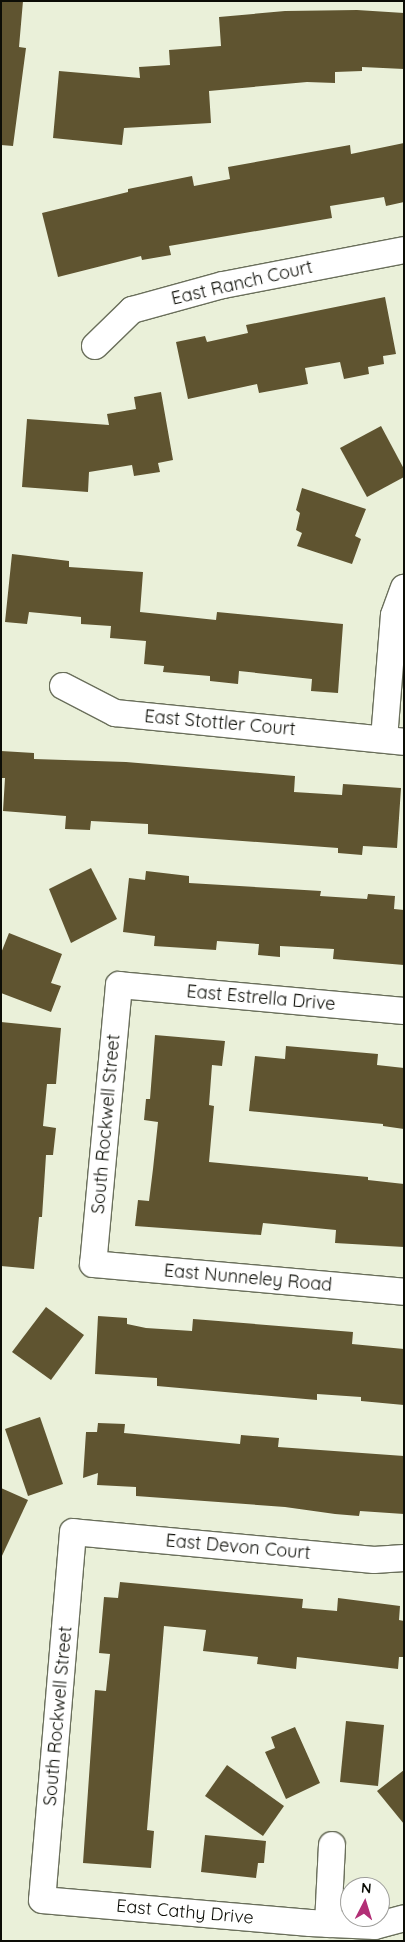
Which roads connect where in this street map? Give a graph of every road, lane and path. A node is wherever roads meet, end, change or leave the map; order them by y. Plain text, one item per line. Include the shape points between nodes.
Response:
1 (404, 250) edge
2 (95, 346) dead end
3 (404, 588) edge
4 (63, 686) dead end
5 (394, 740) edge
6 (119, 985) joint
7 (404, 1011) edge
8 (93, 1264) joint
9 (404, 1292) edge
10 (73, 1532) joint
11 (404, 1558) edge
12 (332, 1845) dead end
13 (42, 1900) joint
14 (404, 1918) edge
15 (328, 1924) junction

1 - 2 street, East Ranch Court via 223,285 132,310
3 - 5 street via 394,615
4 - 5 street, East Stottler Court via 115,713
6 - 7 street, East Estrella Drive
6 - 8 street, South Rockwell Street
8 - 9 street, East Nunneley Road
10 - 11 street, East Devon Court via 374,1560
10 - 13 street, South Rockwell Street
12 - 15 street
13 - 15 street, East Cathy Drive
14 - 15 street, East Cathy Drive via 375,1926

